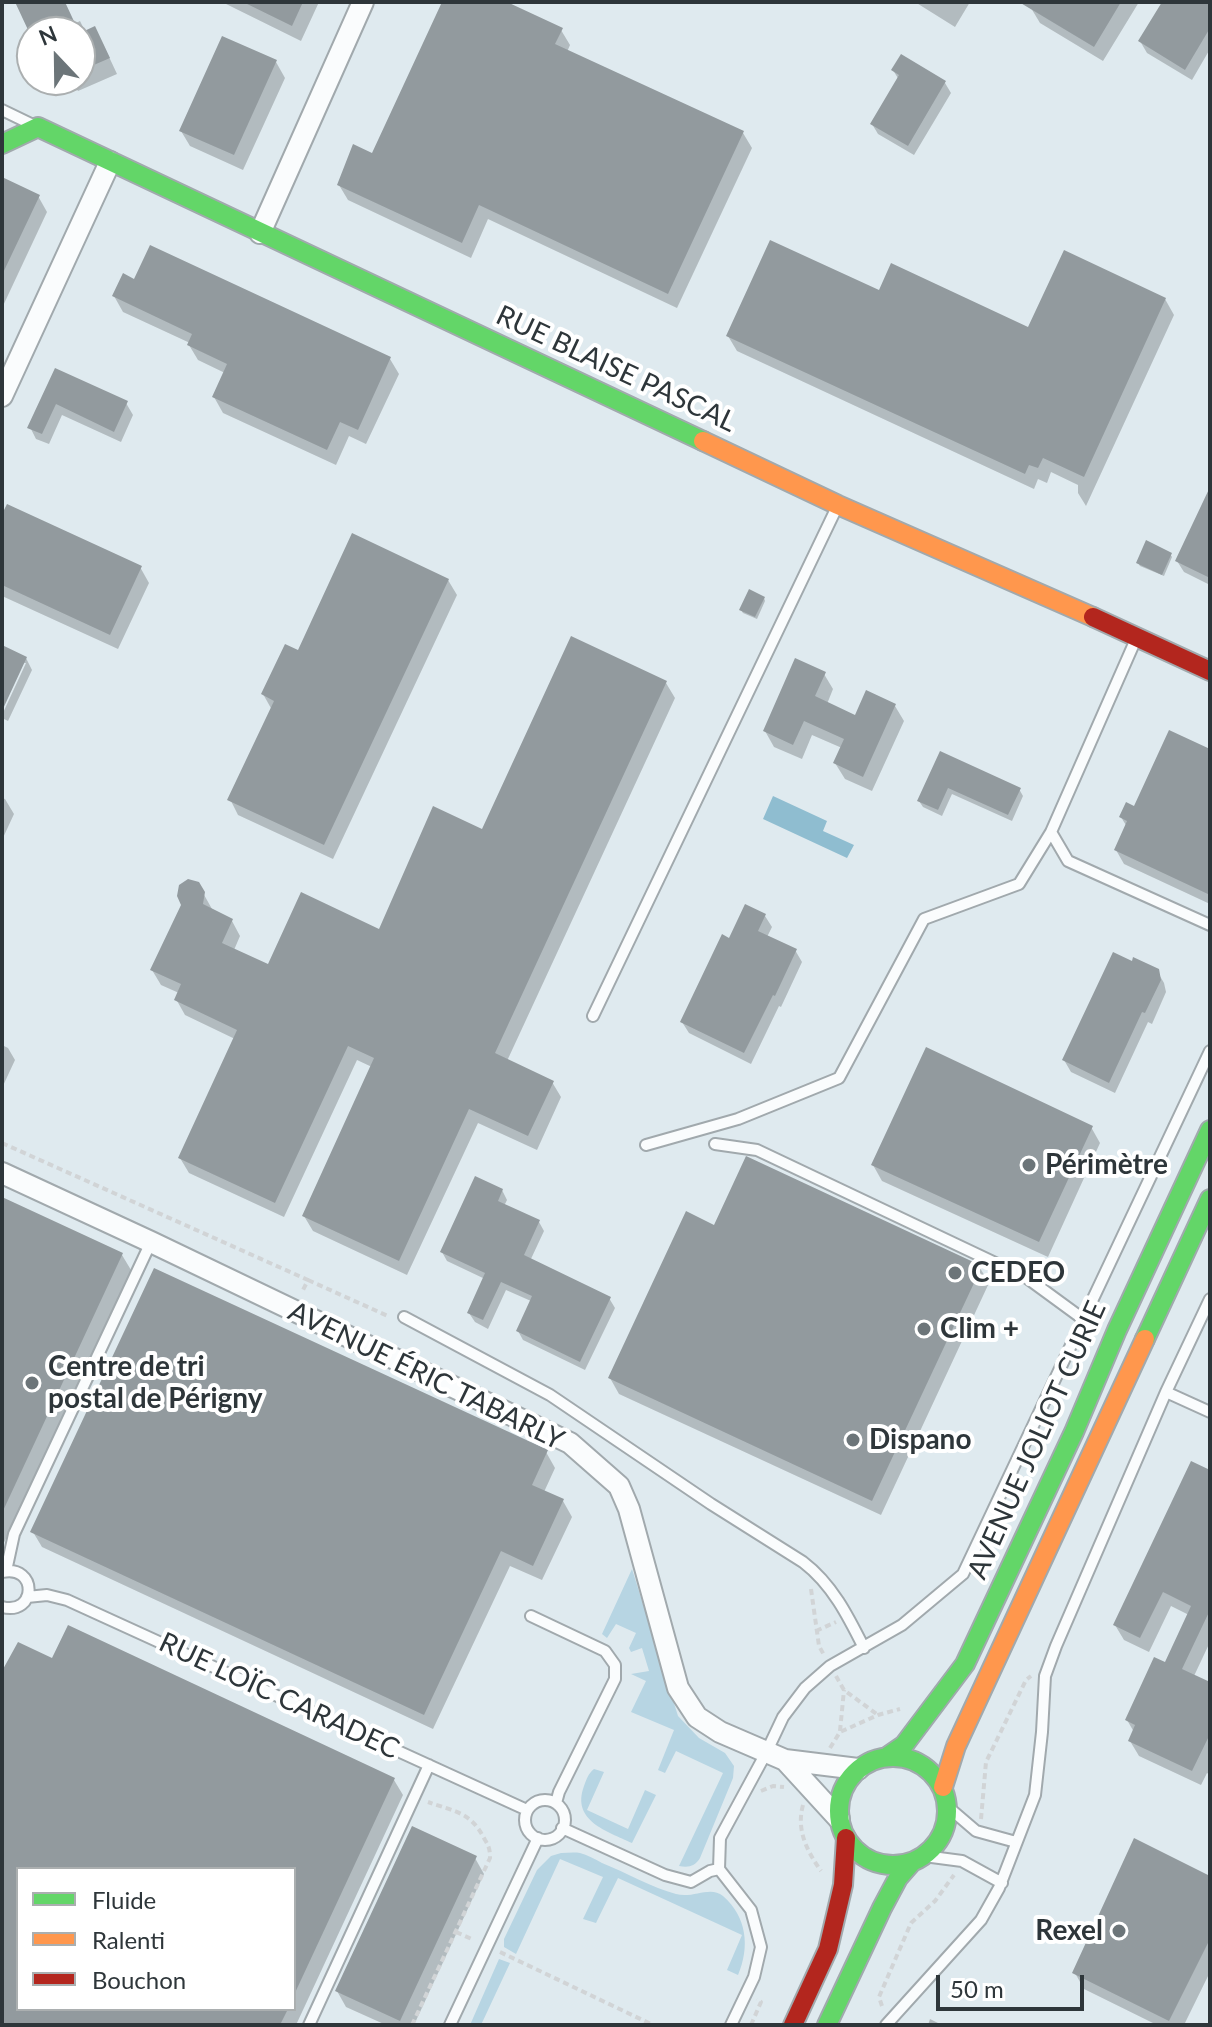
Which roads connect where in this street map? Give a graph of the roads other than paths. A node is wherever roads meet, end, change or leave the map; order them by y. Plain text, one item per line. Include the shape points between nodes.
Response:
1 (363, 2) edge
2 (2, 110) edge
3 (38, 127) junction
4 (2, 144) edge
5 (110, 162) junction
6 (260, 233) junction
7 (2, 396) edge
8 (838, 505) junction
9 (1137, 637) junction
10 (1210, 671) edge
11 (1051, 832) junction
12 (1210, 925) edge
13 (593, 1016) dead end
14 (1210, 1051) edge
15 (1210, 1130) edge
16 (715, 1144) dead end
17 (646, 1145) dead end
18 (2, 1173) edge
19 (1210, 1199) edge
20 (151, 1242) junction
21 (1210, 1299) edge
22 (404, 1317) dead end
23 (1083, 1319) junction
24 (1166, 1392) junction
25 (1210, 1412) edge
26 (4, 1572) edge
27 (27, 1597) junction
28 (2, 1607) edge
29 (531, 1616) dead end
30 (864, 1648) junction
31 (775, 1756) junction
32 (888, 1756) junction
33 (429, 1765) junction
34 (858, 1769) junction
35 (943, 1787) junction
36 (556, 1803) junction
37 (948, 1807) junction
38 (527, 1810) junction
39 (562, 1828) junction
40 (842, 1828) junction
41 (538, 1838) junction
42 (1016, 1842) junction
43 (918, 1859) junction
44 (719, 1869) junction
45 (1002, 1883) junction
46 (889, 2020) edge
47 (309, 2025) edge
48 (450, 2025) edge
49 (731, 2025) edge
50 (793, 2025) edge
51 (827, 2025) edge

1 - 6 street
2 - 3 lane
3 - 4 main road
3 - 5 main road, RUE BLAISE PASCAL
5 - 6 main road, RUE BLAISE PASCAL
5 - 7 street
6 - 8 main road, RUE BLAISE PASCAL
8 - 9 main road, RUE BLAISE PASCAL
8 - 13 lane
9 - 10 main road, RUE BLAISE PASCAL
9 - 11 lane
11 - 12 lane via 1068,861
11 - 17 lane via 1019,884 924,919 839,1078 738,1119
14 - 23 lane
15 - 32 main road, AVENUE JOLIOT CURIE via 965,1664 904,1745
16 - 23 lane via 757,1150 1027,1278
18 - 20 street, AVENUE ÉRIC TABARLY
19 - 35 main road, AVENUE JOLIOT CURIE via 956,1746
20 - 26 lane via 14,1534
20 - 31 street, AVENUE ÉRIC TABARLY via 570,1443 619,1486 678,1688 697,1717
21 - 24 lane
22 - 30 lane via 550,1395 816,1572
23 - 30 lane via 963,1574 902,1625
24 - 25 lane
24 - 42 lane via 1045,1676 1035,1795
26 - 27 lane via 18,1572 26,1580
27 - 28 lane via 20,1606
27 - 33 lane, RUE LOÏC CARADEC via 67,1600
29 - 36 lane via 605,1651 615,1665 615,1679
30 - 31 lane via 830,1666 805,1688 783,1717
31 - 34 street, AVENUE ÉRIC TABARLY
31 - 40 street, AVENUE ÉRIC TABARLY
31 - 44 lane via 720,1838
32 - 34 main road
32 - 35 main road via 920,1763
33 - 38 lane, RUE LOÏC CARADEC
33 - 47 lane
34 - 40 main road via 839,1800
35 - 37 main road
36 - 38 lane via 543,1800
36 - 39 lane via 564,1817
37 - 42 lane via 976,1831
37 - 43 main road via 937,1843
38 - 41 lane via 525,1823
39 - 41 lane via 549,1839
39 - 44 lane via 674,1878 691,1882
40 - 43 main road via 853,1849 875,1863
40 - 50 main road via 843,1885 828,1949
41 - 48 lane
42 - 45 lane
43 - 45 lane via 962,1861
43 - 51 main road via 898,1878
44 - 49 lane via 751,1910 761,1947 754,1977
45 - 46 lane via 981,1920

